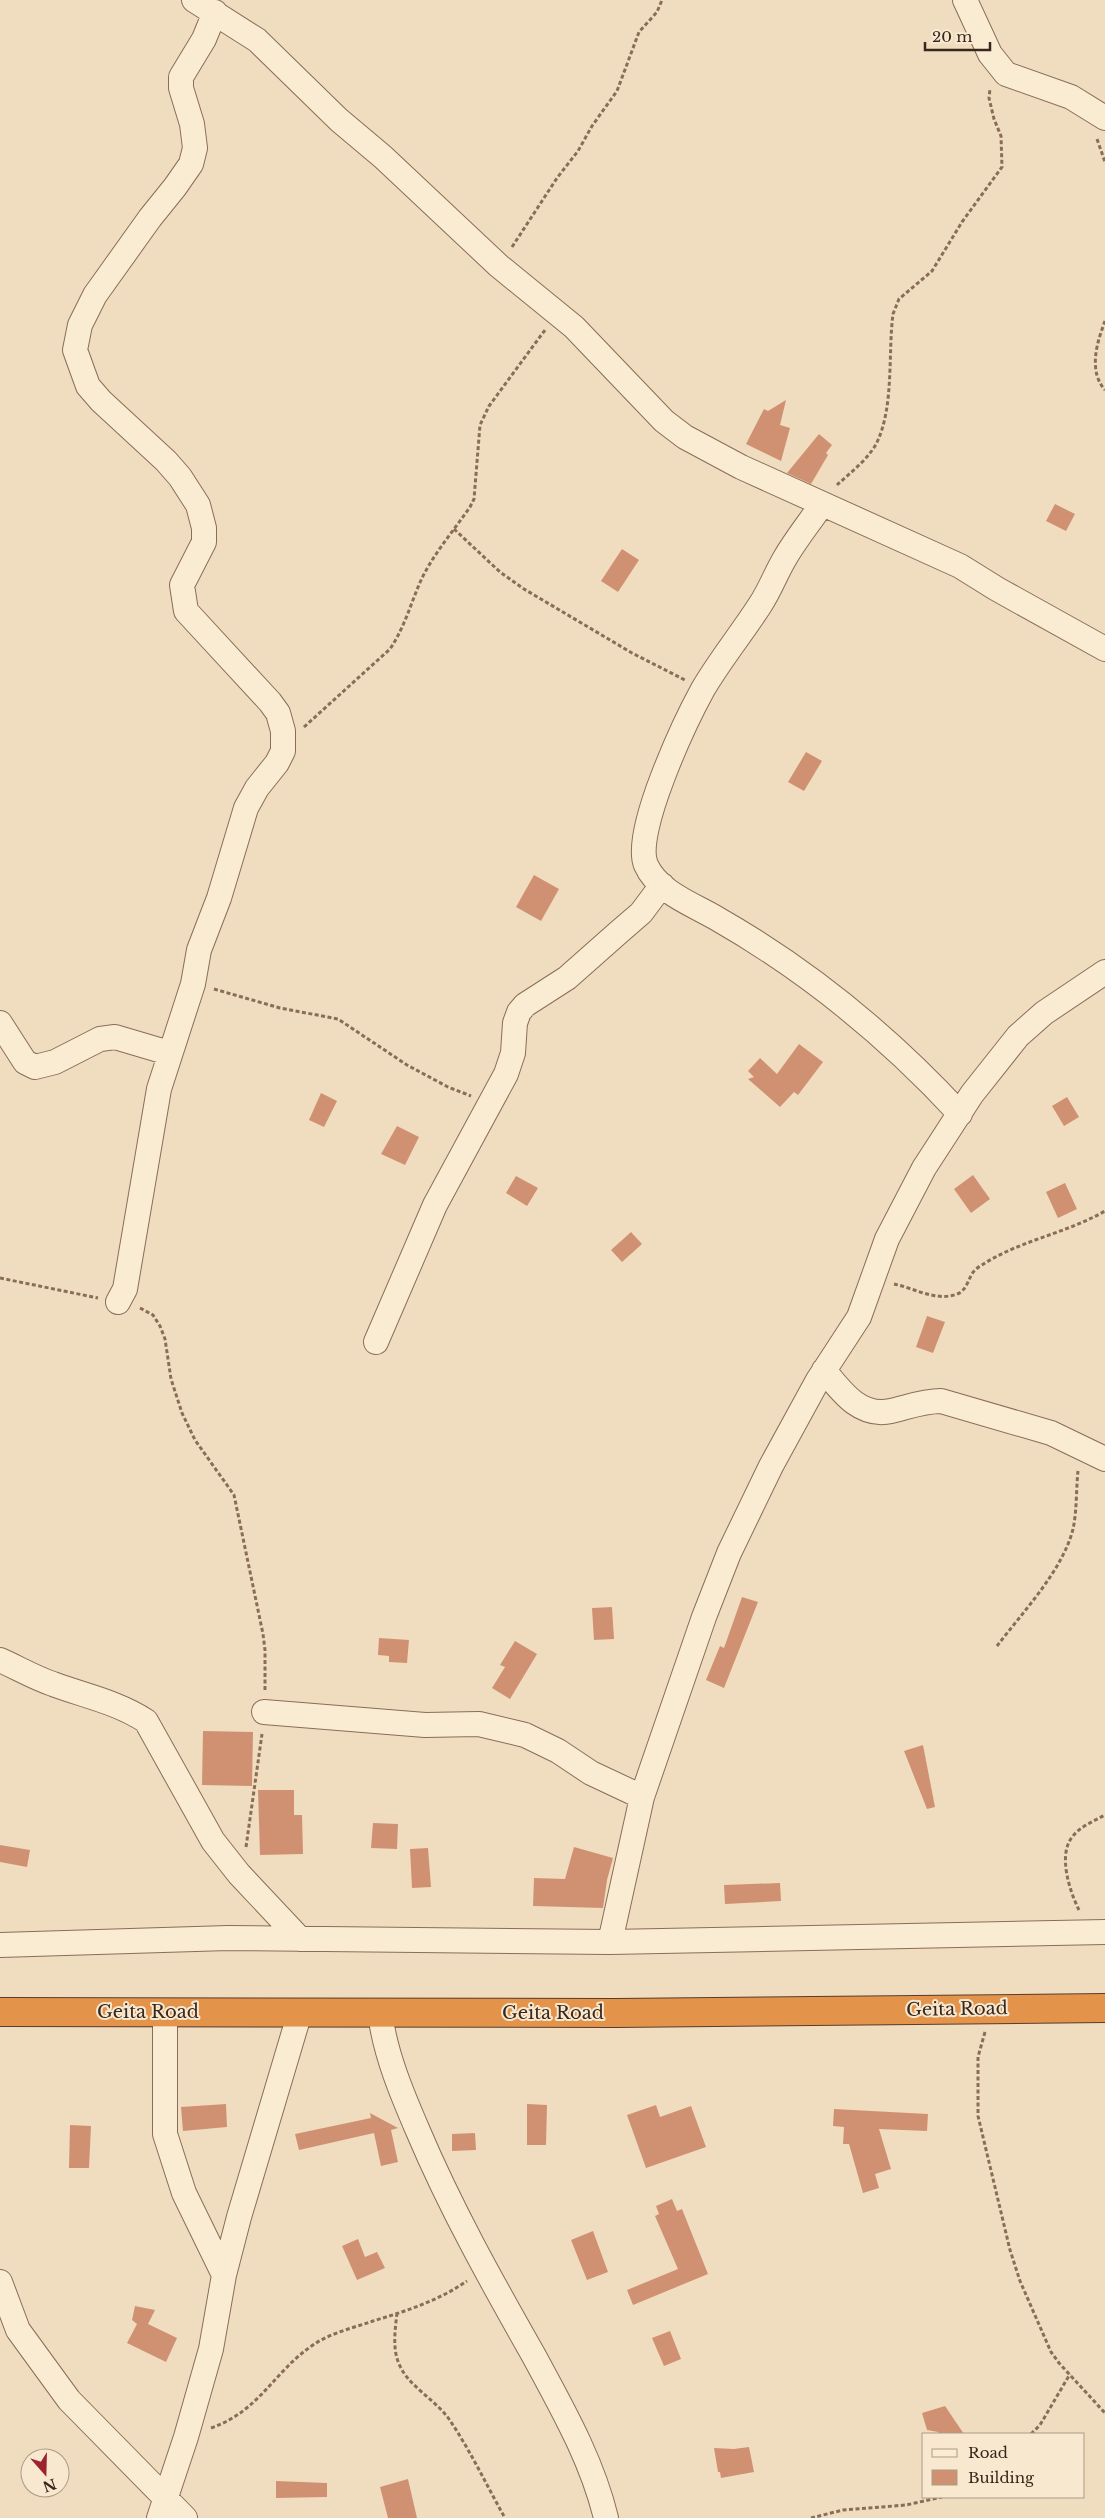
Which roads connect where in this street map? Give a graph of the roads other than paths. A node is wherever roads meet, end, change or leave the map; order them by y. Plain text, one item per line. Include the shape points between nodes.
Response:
1 (194, 0) edge
2 (965, 0) edge
3 (215, 12) junction
4 (1105, 118) edge
5 (822, 504) junction
6 (1105, 649) edge
7 (662, 884) junction
8 (1105, 972) edge
9 (0, 1023) edge
10 (169, 1053) junction
11 (960, 1114) junction
12 (118, 1302) road end
13 (376, 1342) dead end
14 (824, 1370) junction
15 (1105, 1459) edge
16 (0, 1660) edge
17 (264, 1712) road end
18 (642, 1797) junction
19 (1098, 1932) edge
20 (300, 1939) junction
21 (610, 1942) junction
22 (0, 1945) edge
23 (1105, 2008) edge
24 (0, 2012) edge
25 (165, 2012) junction
26 (300, 2012) junction
27 (380, 2013) junction
28 (224, 2275) junction
29 (0, 2282) edge
30 (162, 2508) edge
31 (185, 2518) edge
32 (606, 2518) edge

1 - 3 street
2 - 4 street via 978,32 1006,74 1072,97
3 - 5 street via 257,40 339,120 499,266 599,351 664,421 685,437
3 - 10 street via 204,39 181,77 195,148 190,164 94,295 80,325 75,350 88,386 166,461 198,505 204,542 182,585 186,611 270,702 278,713 283,731 283,751 246,808
5 - 6 street via 960,566
5 - 7 street via 703,689 668,766 644,836 643,850 646,864
7 - 11 street via 673,894 793,966 842,1003 921,1072
7 - 13 street via 641,912 619,932 566,978 518,1012 513,1053 506,1074 434,1205
8 - 11 street via 1044,1013 1018,1036
9 - 10 street via 25,1062 34,1067 56,1062 100,1038 115,1037
10 - 12 street via 158,1089 125,1289
11 - 14 street via 924,1168 887,1239 859,1317
14 - 15 street via 846,1397 875,1412 888,1412 923,1401 941,1401 1051,1433
14 - 18 street via 794,1421 729,1554 704,1616
16 - 20 street via 51,1684 99,1698 146,1721 213,1841
17 - 18 street via 416,1724 479,1724 525,1736
18 - 21 street
19 - 21 street
20 - 21 street
20 - 22 street
23 - 27 highway, Geita Road
24 - 25 highway, Geita Road
25 - 26 highway, Geita Road
25 - 28 street via 165,2134 184,2193
26 - 27 highway, Geita Road
26 - 28 street
27 - 32 street via 402,2095 432,2165 484,2270 578,2440 600,2491
28 - 30 street via 211,2349
29 - 30 street via 18,2330 63,2392
30 - 31 street

